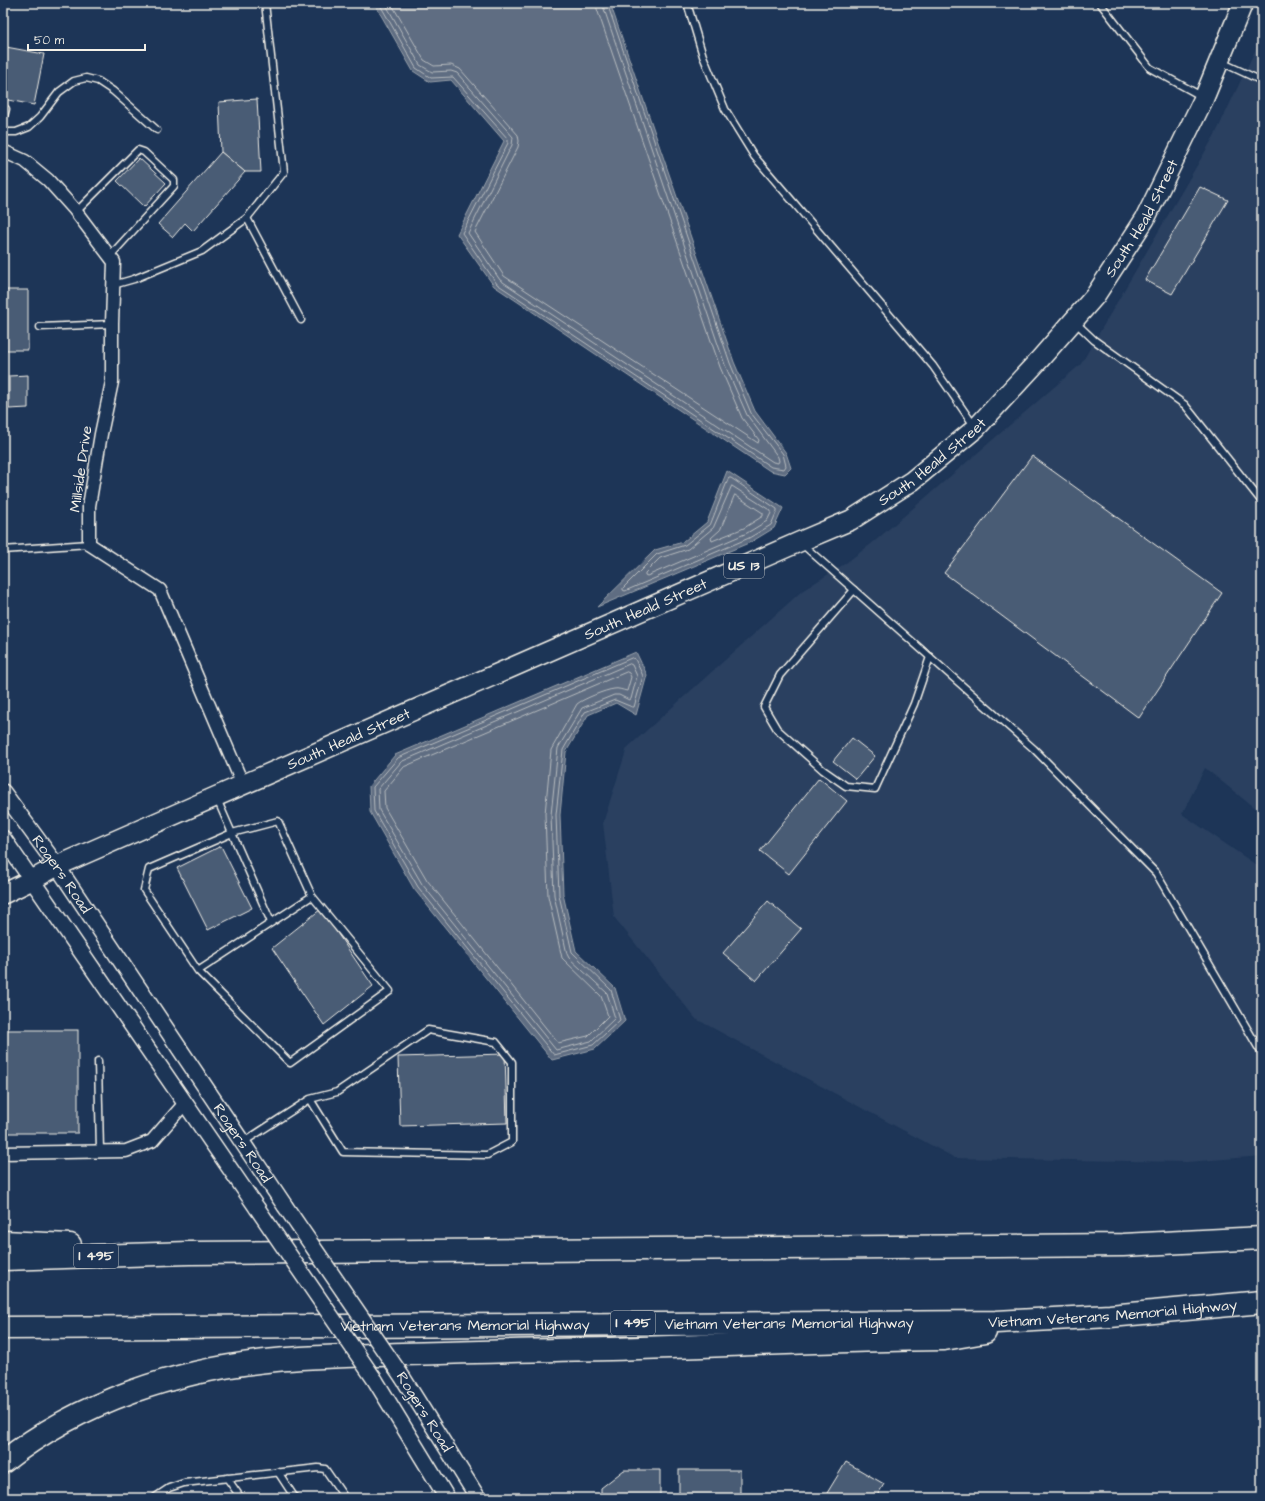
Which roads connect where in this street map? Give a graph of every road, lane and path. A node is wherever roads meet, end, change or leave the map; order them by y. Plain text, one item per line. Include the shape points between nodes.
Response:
1 (265, 3) edge
2 (687, 3) edge
3 (1100, 3) edge
4 (1243, 3) edge
5 (1219, 61) junction
6 (1262, 81) edge
7 (1204, 98) junction
8 (6, 109) dead end
9 (3, 120) edge
10 (158, 130) dead end
11 (3, 132) edge
12 (3, 151) edge
13 (76, 212) junction
14 (247, 218) junction
15 (110, 256) junction
16 (113, 285) junction
17 (301, 320) dead end
18 (1074, 321) junction
19 (112, 324) junction
20 (40, 327) dead end
21 (976, 428) junction
22 (1262, 502) edge
23 (799, 542) junction
24 (89, 544) junction
25 (3, 550) edge
26 (854, 590) junction
27 (930, 657) junction
28 (243, 785) junction
29 (3, 792) edge
30 (216, 797) junction
31 (232, 833) junction
32 (3, 838) edge
33 (57, 866) junction
34 (32, 880) junction
35 (3, 886) edge
36 (3, 894) edge
37 (312, 896) junction
38 (271, 922) junction
39 (198, 971) junction
40 (1262, 1054) edge
41 (98, 1061) dead end
42 (310, 1100) junction
43 (185, 1103) junction
44 (242, 1143) junction
45 (100, 1151) junction
46 (3, 1153) edge
47 (1262, 1238) edge
48 (3, 1242) edge
49 (189, 1253) junction
50 (3, 1259) edge
51 (1262, 1302) edge
52 (1053, 1320) junction
53 (3, 1328) edge
54 (3, 1462) edge
55 (278, 1472) junction
56 (227, 1478) junction
57 (154, 1498) edge
58 (241, 1498) edge
59 (294, 1498) edge
60 (345, 1498) edge
61 (447, 1498) edge
62 (478, 1498) edge

1 - 14 lane via 284,172
2 - 21 lane via 725,109 754,156 933,366
3 - 7 lane via 1150,68
4 - 5 main road, South Heald Street / US 13
5 - 6 lane
5 - 7 main road, South Heald Street / US 13
7 - 18 main road, South Heald Street / US 13 via 1145,219 1095,296
8 - 9 lane
10 - 11 lane via 112,91 98,81 86,78 74,81 59,92 30,127 16,132
12 - 13 street, Millside Drive via 25,161 48,180
13 - 15 street, Millside Drive
13 - 15 lane via 138,150 144,152 174,180 174,186
14 - 16 lane via 202,251 134,280
14 - 17 lane
15 - 16 street, Millside Drive via 114,262
16 - 19 street, Millside Drive
18 - 21 main road, South Heald Street / US 13
18 - 22 lane via 1094,340 1185,405
19 - 20 lane
19 - 24 street, Millside Drive via 112,382 89,506
21 - 23 main road, South Heald Street / US 13 via 912,480 851,520
23 - 26 lane
23 - 28 main road, South Heald Street / US 13
24 - 25 lane
24 - 28 street via 160,590
26 - 27 lane
26 - 27 lane via 780,675 764,707 777,729 823,770 846,786 875,789 914,704
27 - 40 lane via 1034,749 1156,873
28 - 30 main road, South Heald Street / US 13
29 - 33 street, Rogers Road
30 - 31 lane
30 - 33 main road, South Heald Street / US 13
31 - 37 lane via 278,821
31 - 38 lane
31 - 39 lane via 149,869 144,890
32 - 34 street, Rogers Road
33 - 34 main road, South Heald Street / US 13
33 - 44 street, Rogers Road
34 - 35 main road, South Heald Street / US 13
34 - 36 main road, South Heald Street / US 13
34 - 43 street, Rogers Road
37 - 38 lane
37 - 39 lane via 390,991 290,1063
38 - 39 lane
41 - 45 lane
42 - 42 lane via 337,1092 428,1030 496,1042 512,1062 512,1142 487,1154 343,1152
42 - 44 lane
43 - 45 street via 152,1141 126,1151
43 - 61 street, Rogers Road, bridge via 375,1380
44 - 62 street, Rogers Road, bridge via 403,1378
45 - 46 street
47 - 49 highway, I 495 via 1109,1245
48 - 49 highway
49 - 50 highway, I 495
51 - 52 highway, Vietnam Veterans Memorial Highway / I 495
52 - 53 highway, Vietnam Veterans Memorial Highway / I 495
52 - 54 highway via 944,1339 483,1351 303,1358 249,1363 202,1371 114,1399 59,1426
55 - 56 lane
55 - 59 lane
55 - 60 lane via 325,1469
56 - 57 lane via 184,1483 169,1488
56 - 58 lane

